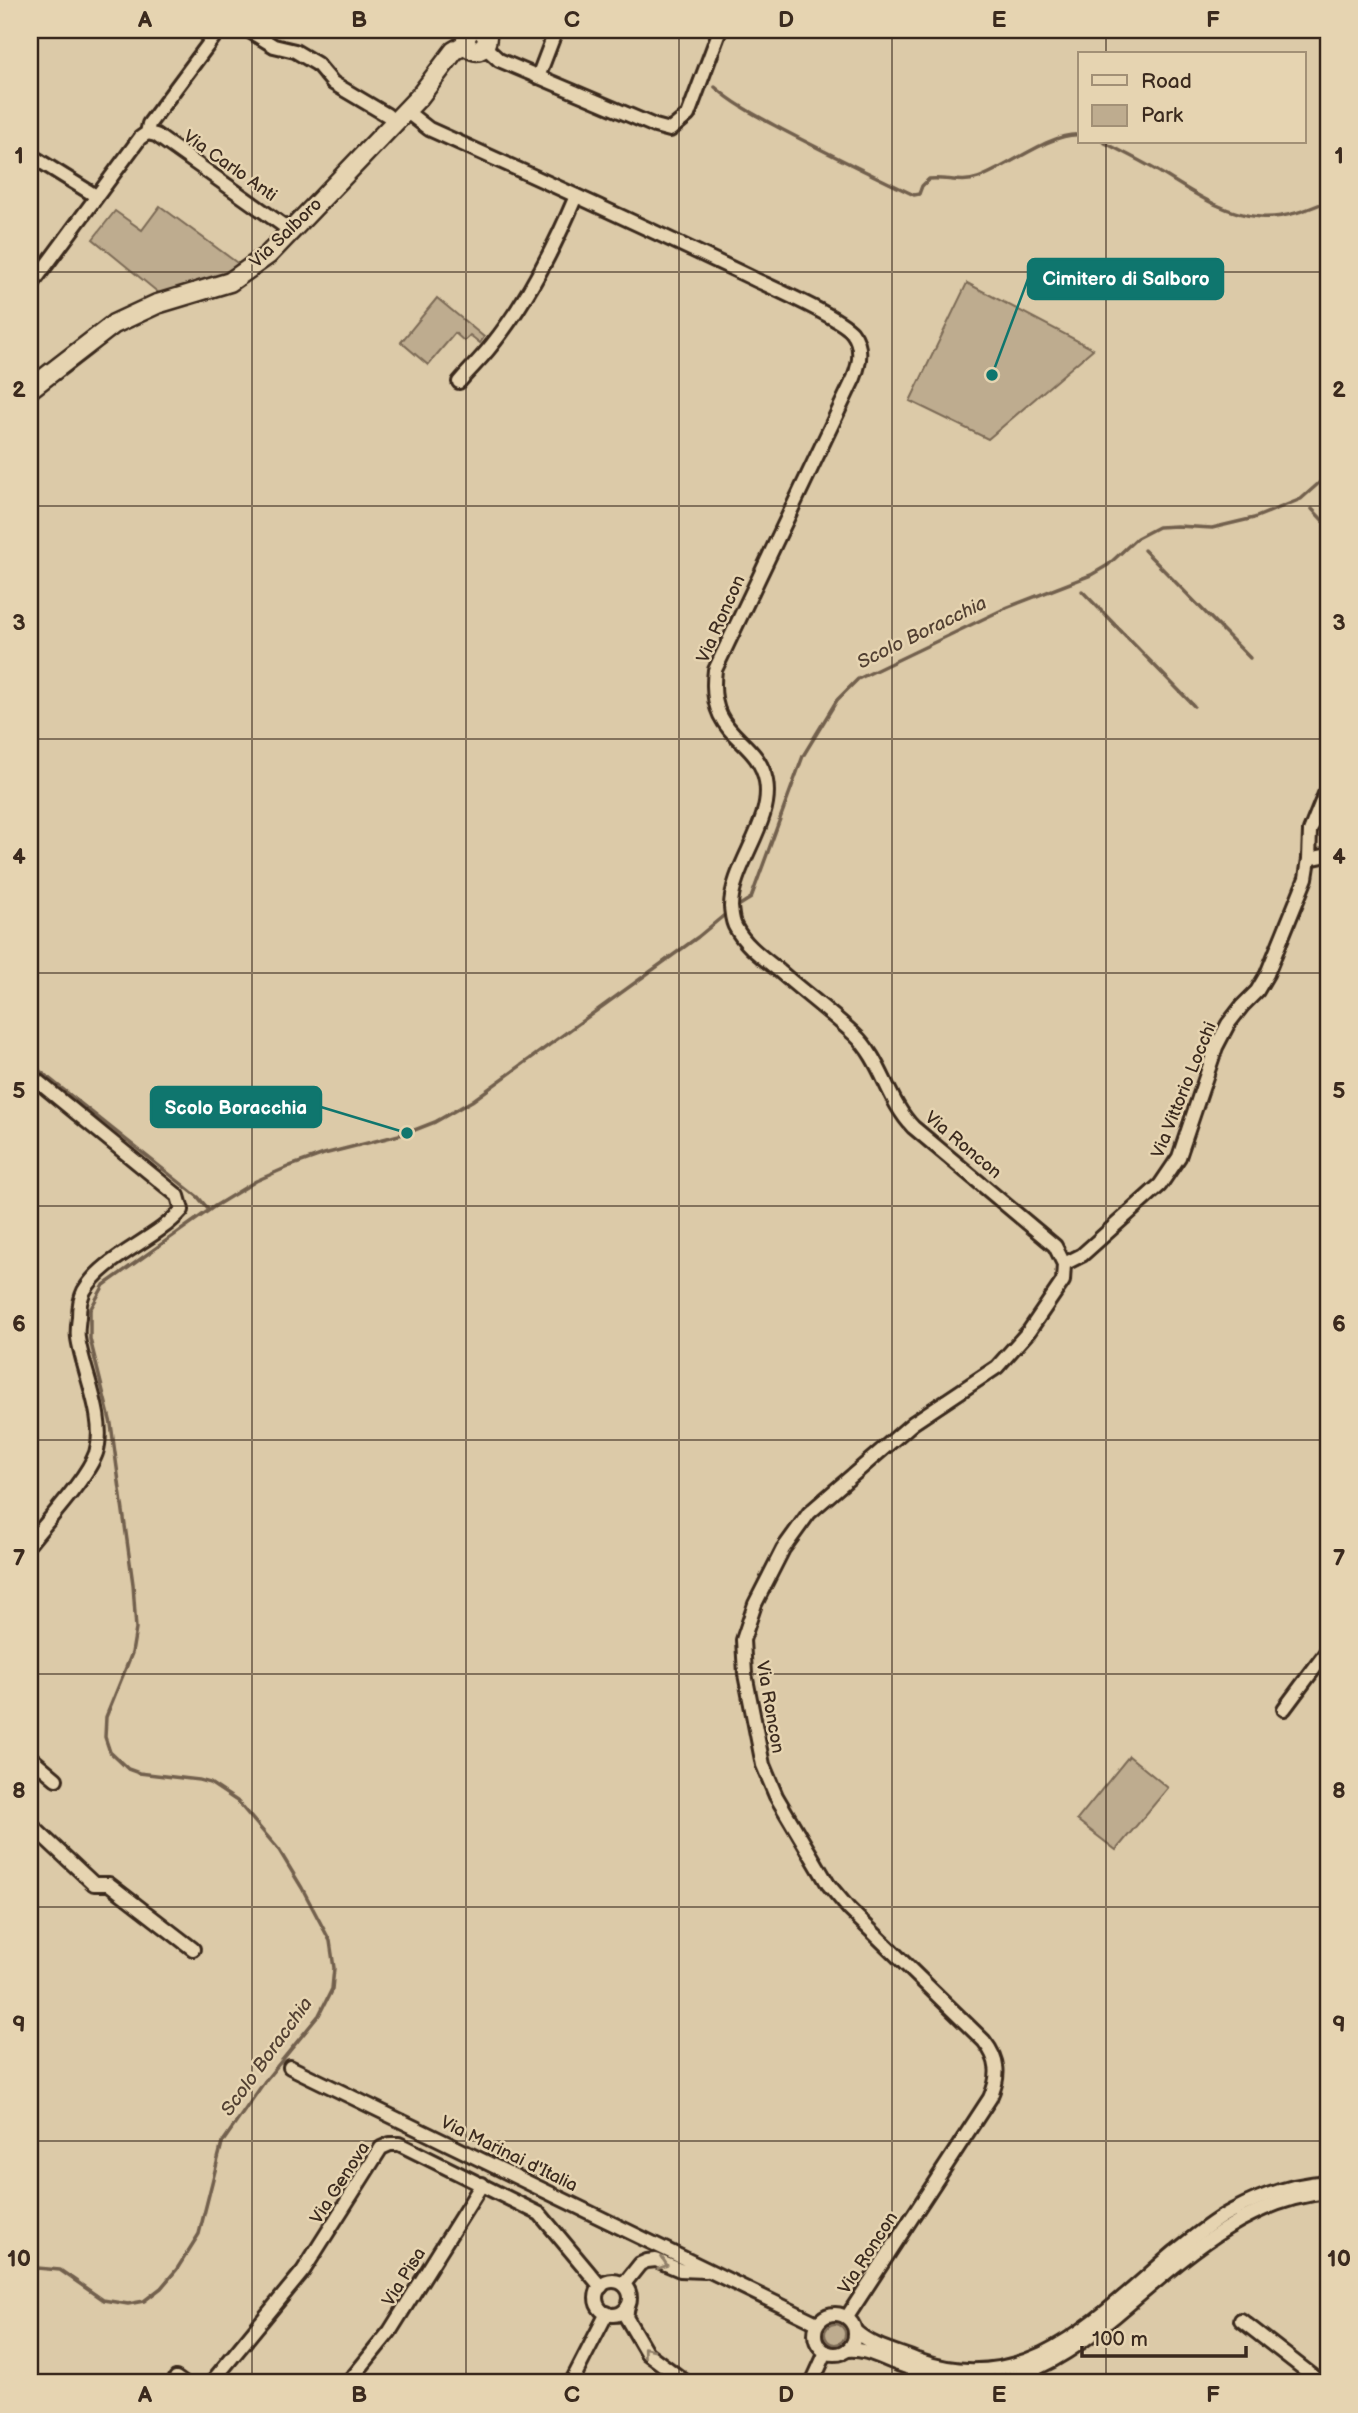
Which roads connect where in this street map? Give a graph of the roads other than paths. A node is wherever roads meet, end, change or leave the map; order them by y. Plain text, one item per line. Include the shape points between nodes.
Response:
1 (219, 30) edge
2 (248, 30) edge
3 (556, 30) edge
4 (720, 30) edge
5 (469, 37) edge
6 (483, 38) edge
7 (538, 77) junction
8 (401, 117) junction
9 (147, 134) junction
10 (30, 155) edge
11 (96, 196) junction
12 (576, 196) junction
13 (291, 231) junction
14 (30, 287) edge
15 (458, 382) dead end
16 (30, 388) edge
17 (1325, 794) dead end
18 (1328, 855) edge
19 (1309, 859) junction
20 (30, 1075) edge
21 (1064, 1264) junction
22 (30, 1543) edge
23 (1328, 1650) edge
24 (1284, 1709) dead end
25 (30, 1757) edge
26 (56, 1779) dead end
27 (30, 1824) edge
28 (193, 1949) dead end
29 (290, 2067) dead end
30 (1328, 2182) edge
31 (482, 2184) junction
32 (1328, 2192) edge
33 (712, 2271) junction
34 (624, 2284) junction
35 (601, 2287) junction
36 (628, 2306) junction
37 (607, 2313) junction
38 (847, 2317) junction
39 (1241, 2320) dead end
40 (817, 2323) junction
41 (855, 2331) junction
42 (847, 2350) junction
43 (826, 2352) junction
44 (211, 2383) edge
45 (348, 2383) edge
46 (571, 2383) edge
47 (687, 2383) edge
48 (812, 2383) edge
49 (1322, 2383) edge

1 - 9 street via 149,124
2 - 8 street, Via Roncon via 317,64 333,83 382,112
3 - 7 street
4 - 7 street via 688,115 670,130
5 - 6 street, Via Salboro via 475,50
5 - 8 street, Via Salboro
6 - 7 street via 499,60
8 - 12 street, Via Roncon
8 - 13 street, Via Salboro
9 - 11 street
9 - 13 street, Via Carlo Anti via 156,135
10 - 11 street
11 - 14 street
12 - 15 street via 559,236 509,321
12 - 21 street, Via Roncon via 839,323 859,347 853,378 715,670 720,717 758,761 767,793 732,909 734,925 750,947 856,1035 877,1063 898,1110 913,1127 1055,1245
13 - 16 street, Via Salboro via 244,274 114,324
17 - 19 street, Via Vittorio Locchi via 1310,831
18 - 19 street
19 - 21 street, Via Vittorio Locchi via 1306,878 1267,974 1216,1047 1179,1157 1160,1185 1082,1255
20 - 22 street via 178,1196 182,1210 110,1264 84,1292 78,1336 97,1415 96,1453
21 - 38 street, Via Roncon via 1063,1280 1050,1301 997,1367 914,1423 800,1523 767,1579 743,1640 745,1674 765,1773 828,1884 984,2041 996,2061 996,2083 990,2098
23 - 24 street
25 - 26 street
27 - 28 street via 94,1884 109,1884
29 - 33 street, Via Marinai d'Italia
30 - 41 street via 1265,2196 1231,2211 1200,2231 1088,2325 1020,2364 977,2372 945,2368 869,2341
31 - 35 street, Via Genova via 540,2214
31 - 44 street, Via Genova via 399,2144 381,2148 303,2271
31 - 45 street, Via Pisa via 390,2331
32 - 42 street via 1268,2206 1206,2239 1094,2333 1034,2370 995,2381 960,2382 865,2351
34 -> 33 street, Via Marinai d'Italia via 647,2261 680,2270
33 - 40 street, Via Marinai d'Italia
34 - 35 street via 610,2281
34 - 36 street via 630,2297
35 - 37 street via 597,2301
36 - 37 street via 621,2313
47 -> 36 street via 647,2354 626,2317
37 - 46 street
38 - 40 street, Via Roncon via 829,2314
38 - 41 street, Via Roncon
39 - 49 street
40 - 43 street via 816,2340
41 - 42 street
42 - 43 street
43 - 48 street

